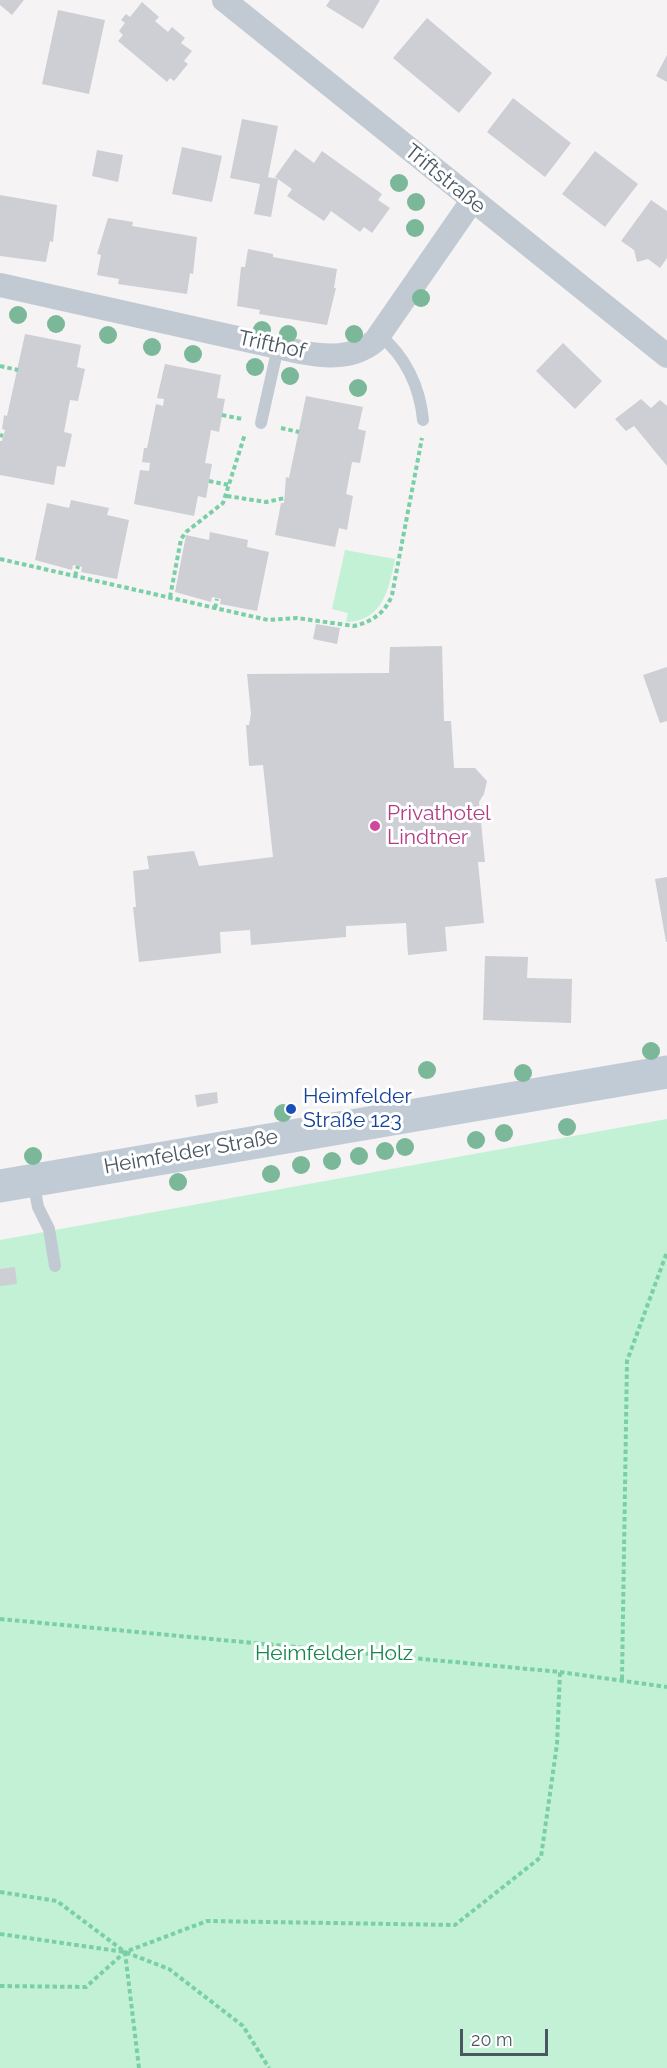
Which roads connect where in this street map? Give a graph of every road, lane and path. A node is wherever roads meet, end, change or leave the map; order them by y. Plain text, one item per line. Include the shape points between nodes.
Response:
1 (224, 0) edge
2 (472, 201) junction
3 (0, 285) edge
4 (379, 335) junction
5 (278, 347) junction
6 (667, 356) edge
7 (0, 366) edge
8 (18, 370) dead end
9 (423, 420) joint
10 (261, 423) joint
11 (209, 481) dead end
12 (230, 485) junction
13 (227, 496) junction
14 (285, 498) dead end
15 (0, 559) edge
16 (78, 566) dead end
17 (75, 576) junction
18 (170, 597) junction
19 (217, 598) dead end
20 (215, 608) junction
21 (667, 1072) edge
22 (32, 1180) junction
23 (0, 1185) edge
24 (667, 1252) edge
25 (55, 1266) dead end
26 (0, 1619) edge
27 (560, 1672) junction
28 (622, 1679) junction
29 (667, 1687) edge
30 (0, 1892) edge
31 (0, 1934) edge
32 (125, 1952) junction
33 (0, 1986) edge
34 (139, 2068) edge
35 (269, 2068) edge

1 - 2 street, Triftstraße
2 - 4 street, Trifthof
2 - 6 street, Triftstraße
3 - 5 street, Trifthof
4 - 5 street, Trifthof via 366,348 346,355
4 - 9 lane via 396,351 412,378 422,403
5 - 10 lane
7 - 8 path
9 - 20 path via 392,595 381,612 354,626 297,618 267,620
10 - 12 path via 246,431 240,441
11 - 12 path
12 - 13 path
13 - 14 path via 266,502
13 - 18 path via 181,539
15 - 17 path
16 - 17 path
17 - 18 path
18 - 20 path
19 - 20 path
21 - 22 street, Heimfelder Straße
22 - 23 street, Heimfelder Straße
22 - 25 lane via 38,1207 49,1229
24 - 28 path via 627,1361
26 - 27 path
27 - 28 path
27 - 32 path via 557,1744 541,1857 455,1925 207,1921
28 - 29 path
30 - 32 path via 57,1901
31 - 32 path
32 - 33 path via 86,1987
32 - 34 path
32 - 35 path via 169,1969 243,2026

